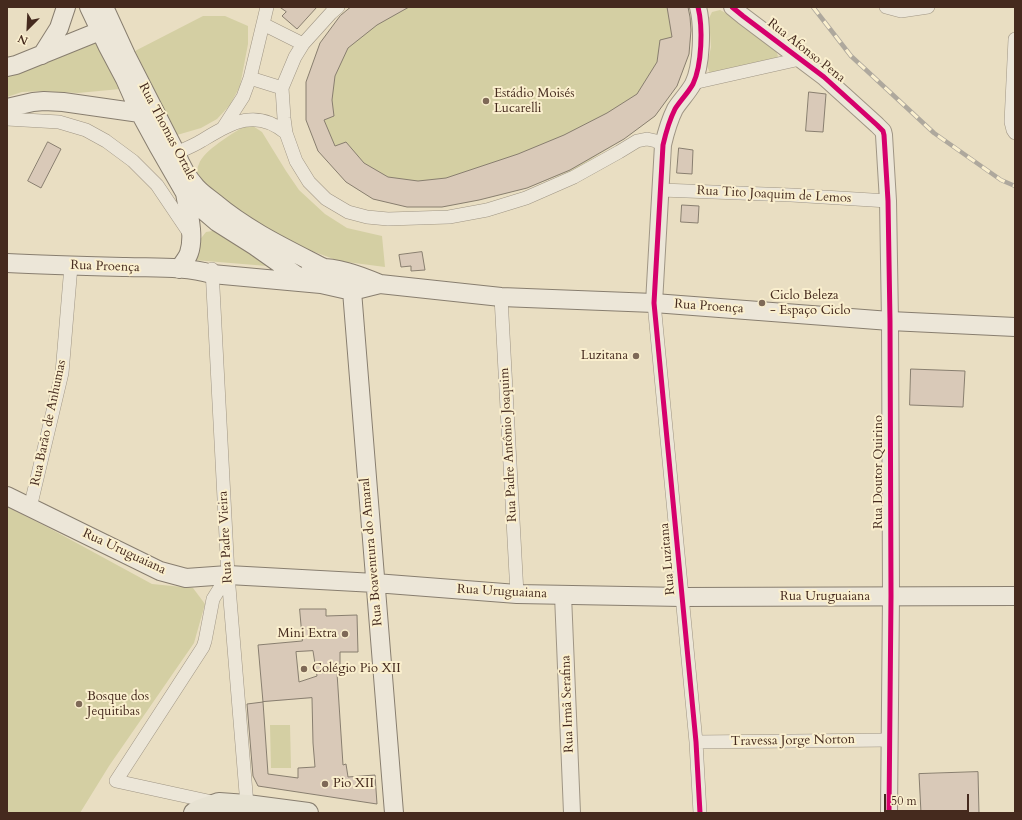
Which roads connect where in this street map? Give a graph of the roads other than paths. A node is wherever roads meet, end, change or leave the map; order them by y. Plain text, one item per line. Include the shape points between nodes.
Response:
1 (66, 7) edge
2 (89, 7) edge
3 (104, 7) edge
4 (267, 7) edge
5 (338, 7) edge
6 (698, 7) edge
7 (732, 7) edge
8 (886, 7) edge
9 (928, 7) edge
10 (263, 24) junction
11 (100, 31) junction
12 (1015, 39) edge
13 (303, 44) junction
14 (42, 55) junction
15 (800, 59) junction
16 (7, 67) edge
17 (250, 78) junction
18 (693, 83) junction
19 (282, 88) junction
20 (7, 108) edge
21 (140, 113) junction
22 (7, 119) edge
23 (1014, 126) edge
24 (223, 128) junction
25 (882, 131) joint
26 (286, 133) junction
27 (663, 144) junction
28 (158, 146) junction
29 (176, 153) junction
30 (661, 190) junction
31 (185, 193) junction
32 (888, 200) junction
33 (219, 223) junction
34 (191, 235) junction
35 (7, 263) edge
36 (71, 266) junction
37 (179, 269) junction
38 (287, 269) junction
39 (209, 272) junction
40 (322, 276) junction
41 (380, 284) junction
42 (352, 291) junction
43 (501, 296) junction
44 (654, 303) junction
45 (890, 321) junction
46 (1015, 327) edge
47 (7, 496) edge
48 (30, 508) junction
49 (228, 575) junction
50 (375, 583) junction
51 (517, 594) junction
52 (563, 595) junction
53 (891, 596) junction
54 (1015, 596) edge
55 (682, 597) junction
56 (890, 740) junction
57 (696, 742) junction
58 (219, 803) junction
59 (247, 805) junction
60 (194, 813) edge
61 (308, 813) edge
62 (394, 813) edge
63 (572, 813) edge
64 (700, 813) edge
65 (889, 813) edge

1 - 14 main road via 59,28
2 - 11 main road, Rua Thomas Ortale
3 - 29 main road, Rua Thomas Ortale
4 - 10 street
5 - 13 street
6 - 18 street via 701,45 698,69
7 - 15 street, Rua Afonso Pena
8 - 9 street via 901,11
10 - 13 street
10 - 17 street
11 - 14 main road
11 - 21 main road, Rua Thomas Ortale
12 - 23 street
13 - 19 street
14 - 16 main road
15 - 18 street
15 - 25 street, Rua Afonso Pena via 824,77
17 - 19 street
17 - 24 street via 243,97
18 - 27 street via 669,121
19 - 26 street
20 - 21 main road via 44,101
21 - 28 main road, Rua Thomas Ortale
22 - 34 street via 59,122 86,130 106,141 133,161 157,185
24 - 26 street via 254,119 269,122
24 - 29 street
25 - 32 street, Rua Doutor Quirino
26 - 27 street via 296,161 309,182 326,199 348,212 388,219 449,217 487,210 526,198 574,177 637,141 647,139
27 - 30 street
28 - 29 street
28 - 31 main road, Rua Thomas Ortale
29 - 40 main road, Rua Thomas Ortale via 197,188 228,214 251,230 292,252
30 - 32 street, Rua Tito Joaquim de Lemos
30 - 44 street
31 - 33 main road, Rua Thomas Ortale
31 - 34 main road
32 - 45 street, Rua Doutor Quirino
33 - 34 main road
33 - 38 main road, Rua Thomas Ortale
34 - 37 main road via 189,254
35 - 36 main road, Rua Proença
36 - 37 main road, Rua Proença
36 - 48 street, Rua Barão de Anhumas via 62,373
37 - 39 main road, Rua Proença
38 - 39 main road, Rua Proença
38 - 40 main road, Rua Proença via 308,280
39 - 40 main road, Rua Proença
39 - 49 street, Rua Padre Vieira
40 - 41 main road, Rua Proença via 358,275
40 - 42 main road, Rua Proença
41 - 42 main road, Rua Proença
41 - 43 main road, Rua Proença
42 - 50 main road, Rua Boaventura do Amaral
43 - 44 main road, Rua Proença
43 - 51 street, Rua Padre Antônio Joaquim
44 - 45 main road, Rua Proença
44 - 55 street, Rua Luzitana
45 - 46 main road, Rua Proença
45 - 53 street, Rua Doutor Quirino
47 - 48 main road, Rua Uruguaiana
48 - 49 main road, Rua Uruguaiana via 160,571 186,578
49 - 50 main road, Rua Uruguaiana
49 - 58 street via 213,599 205,642 116,781
49 - 59 street, Rua Padre Vieira
50 - 51 main road, Rua Uruguaiana
50 - 62 main road, Rua Boaventura do Amaral
51 - 52 main road, Rua Uruguaiana
52 - 55 main road, Rua Uruguaiana
52 - 63 street, Rua Irmã Serafina
53 - 54 main road, Rua Uruguaiana
53 - 55 main road, Rua Uruguaiana
53 - 56 street, Rua Doutor Quirino
55 - 57 street, Rua Luzitana
56 - 57 street, Travessa Jorge Norton
56 - 65 street, Rua Doutor Quirino
57 - 64 street, Rua Luzitana
58 - 59 main road
58 - 60 main road
59 - 61 main road

